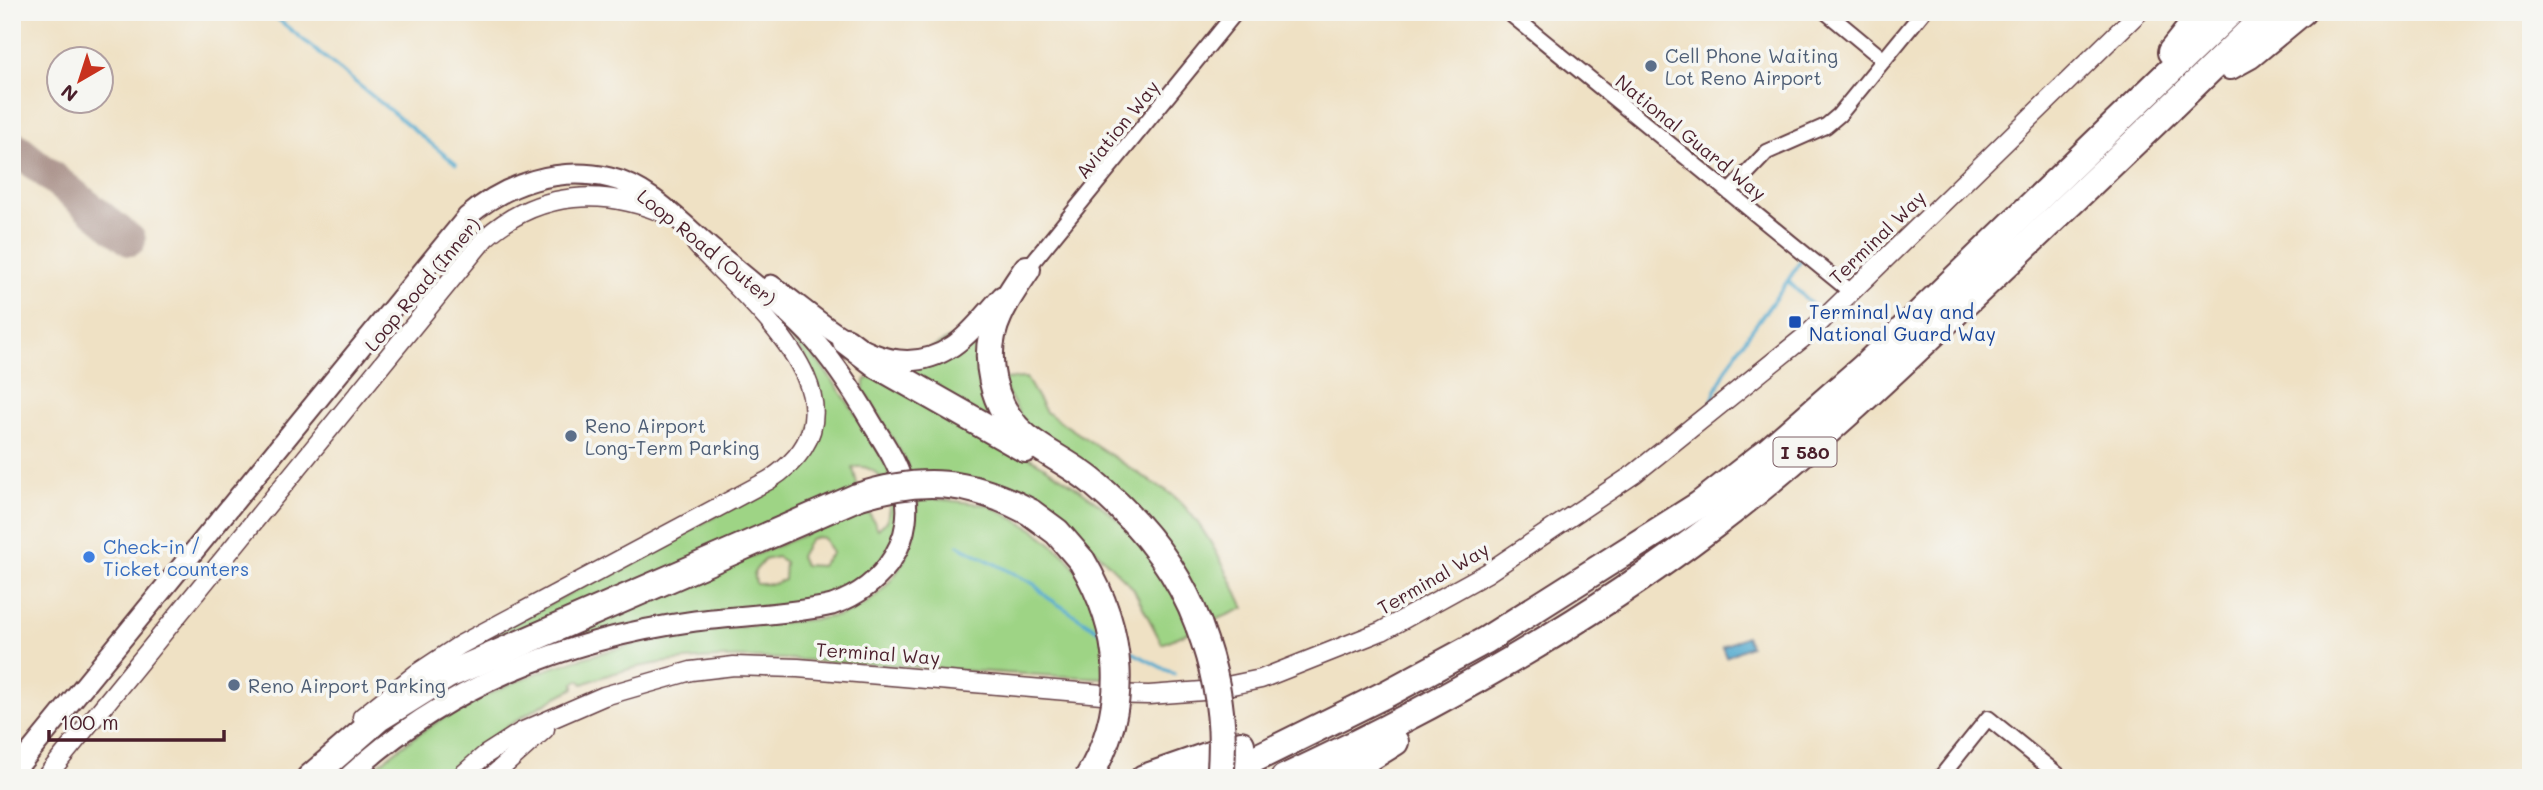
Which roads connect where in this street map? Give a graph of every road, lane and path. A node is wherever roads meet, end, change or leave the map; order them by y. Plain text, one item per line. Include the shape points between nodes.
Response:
1 (1236, 12) edge
2 (1508, 12) edge
3 (1826, 12) edge
4 (1923, 12) edge
5 (2139, 12) edge
6 (2203, 12) edge
7 (2231, 12) edge
8 (2269, 12) edge
9 (2302, 12) edge
10 (1884, 60) junction
11 (2156, 85) junction
12 (2195, 85) junction
13 (1729, 192) junction
14 (674, 218) junction
15 (707, 244) junction
16 (1027, 269) junction
17 (1850, 291) junction
18 (846, 341) junction
19 (1109, 496) junction
20 (1469, 686) junction
21 (561, 716) junction
22 (1295, 738) junction
23 (12, 774) edge
24 (45, 778) edge
25 (301, 778) edge
26 (310, 778) edge
27 (347, 778) edge
28 (459, 778) edge
29 (490, 778) edge
30 (1088, 778) edge
31 (1144, 778) edge
32 (1218, 778) edge
33 (1284, 778) edge
34 (1337, 778) edge
35 (1940, 778) edge
36 (2062, 778) edge

1 - 16 street, Aviation Way
2 - 13 street, National Guard Way
3 - 10 street
4 - 10 street
5 - 17 street, Terminal Way
6 - 11 highway via 2175,43
7 - 11 highway, I 580
8 - 12 highway, I 580
9 - 12 highway via 2250,55
10 - 13 street via 1839,116 1767,152
11 - 22 highway, I 580 via 1864,367 1699,505 1486,640
12 - 20 highway, I 580 via 1811,448 1647,573
13 - 17 street, National Guard Way
14 - 15 main road, Loop Road (Outer)
14 - 23 main road, Loop Road (Outer) via 632,186 583,175 520,184 477,208 448,237
14 - 24 street, Loop Road (Inner) via 630,202 578,196 537,205 496,228
14 - 25 street, Loop Road (Inner) via 780,334 806,371 812,418 797,454 769,480 438,659 372,709
15 - 18 main road
15 - 27 main road, Loop Road (Outer) via 823,350 894,461 905,489 906,512 890,565 862,591 832,605 633,632 517,668 422,717
16 - 18 main road via 963,338 939,354 898,360 868,353
16 - 19 highway via 994,329 990,355 996,393 1007,417 1024,436
17 - 21 street, Terminal Way via 1808,334 1694,428 1487,573 1382,631 1261,679 1203,691 1102,694 992,682 734,666 640,683
18 - 19 highway via 891,373
19 - 32 highway, bridge via 1157,546 1191,604 1213,668 1221,712
20 - 33 highway, I 580
20 - 34 highway
21 - 28 street, Terminal Way via 503,743
21 - 29 street, Terminal Way
22 - 31 highway via 1243,744
22 - 32 highway, I 580
26 - 30 highway, bridge via 385,714 448,675 857,497 933,483 985,491 1030,512 1082,561 1107,608 1117,659 1112,719
35 - 36 street via 1988,718

